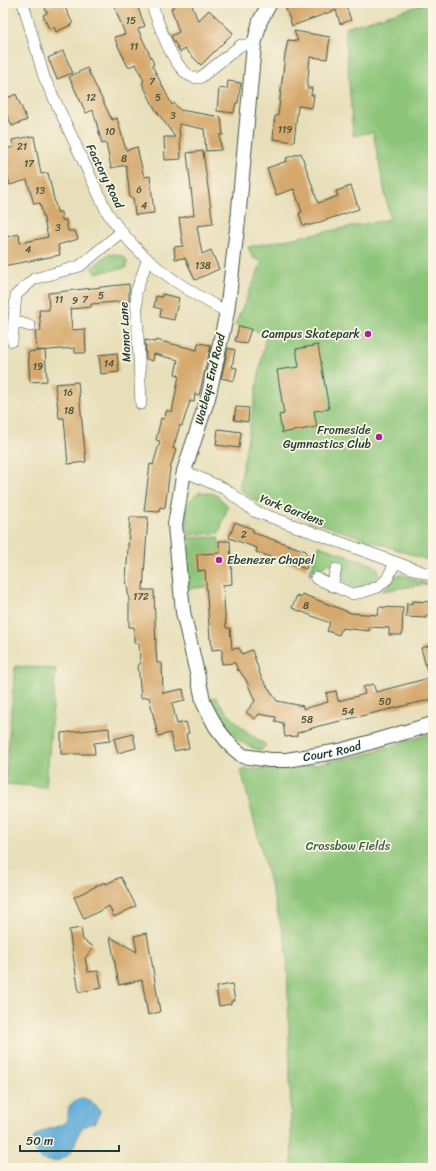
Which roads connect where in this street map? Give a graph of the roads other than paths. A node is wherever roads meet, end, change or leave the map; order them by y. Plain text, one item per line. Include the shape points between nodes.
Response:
1 (23, 3) edge
2 (151, 3) edge
3 (270, 3) edge
4 (254, 45) junction
5 (120, 233) junction
6 (147, 260) junction
7 (227, 312) junction
8 (14, 321) junction
9 (30, 326) dead end
10 (12, 341) dead end
11 (141, 404) dead end
12 (184, 471) junction
13 (396, 563) junction
14 (336, 569) dead end
15 (433, 576) edge
16 (316, 578) dead end
17 (332, 586) junction
18 (433, 724) edge
19 (232, 746) joint

1 - 5 street, Factory Road via 44,77 107,212
2 - 4 street via 172,55 186,75 193,79 200,78 241,45
3 - 4 street, Watleys End Road via 260,21
4 - 7 street, Watleys End Road
5 - 6 street, Factory Road
5 - 8 street via 80,266 34,280 16,295
6 - 7 street, Factory Road via 189,292
6 - 11 street, Manor Lane via 136,292
7 - 12 street, Watleys End Road via 208,398
8 - 9 street
8 - 10 street
12 - 13 street, York Gardens via 225,489 254,511
12 - 19 street, Watleys End Road via 175,524 183,612 204,704 216,727
13 - 15 street, York Gardens
13 - 17 street via 387,579 378,587 352,594
14 - 17 street
16 - 17 street
18 - 19 street, Court Road via 340,751 287,760 243,756

